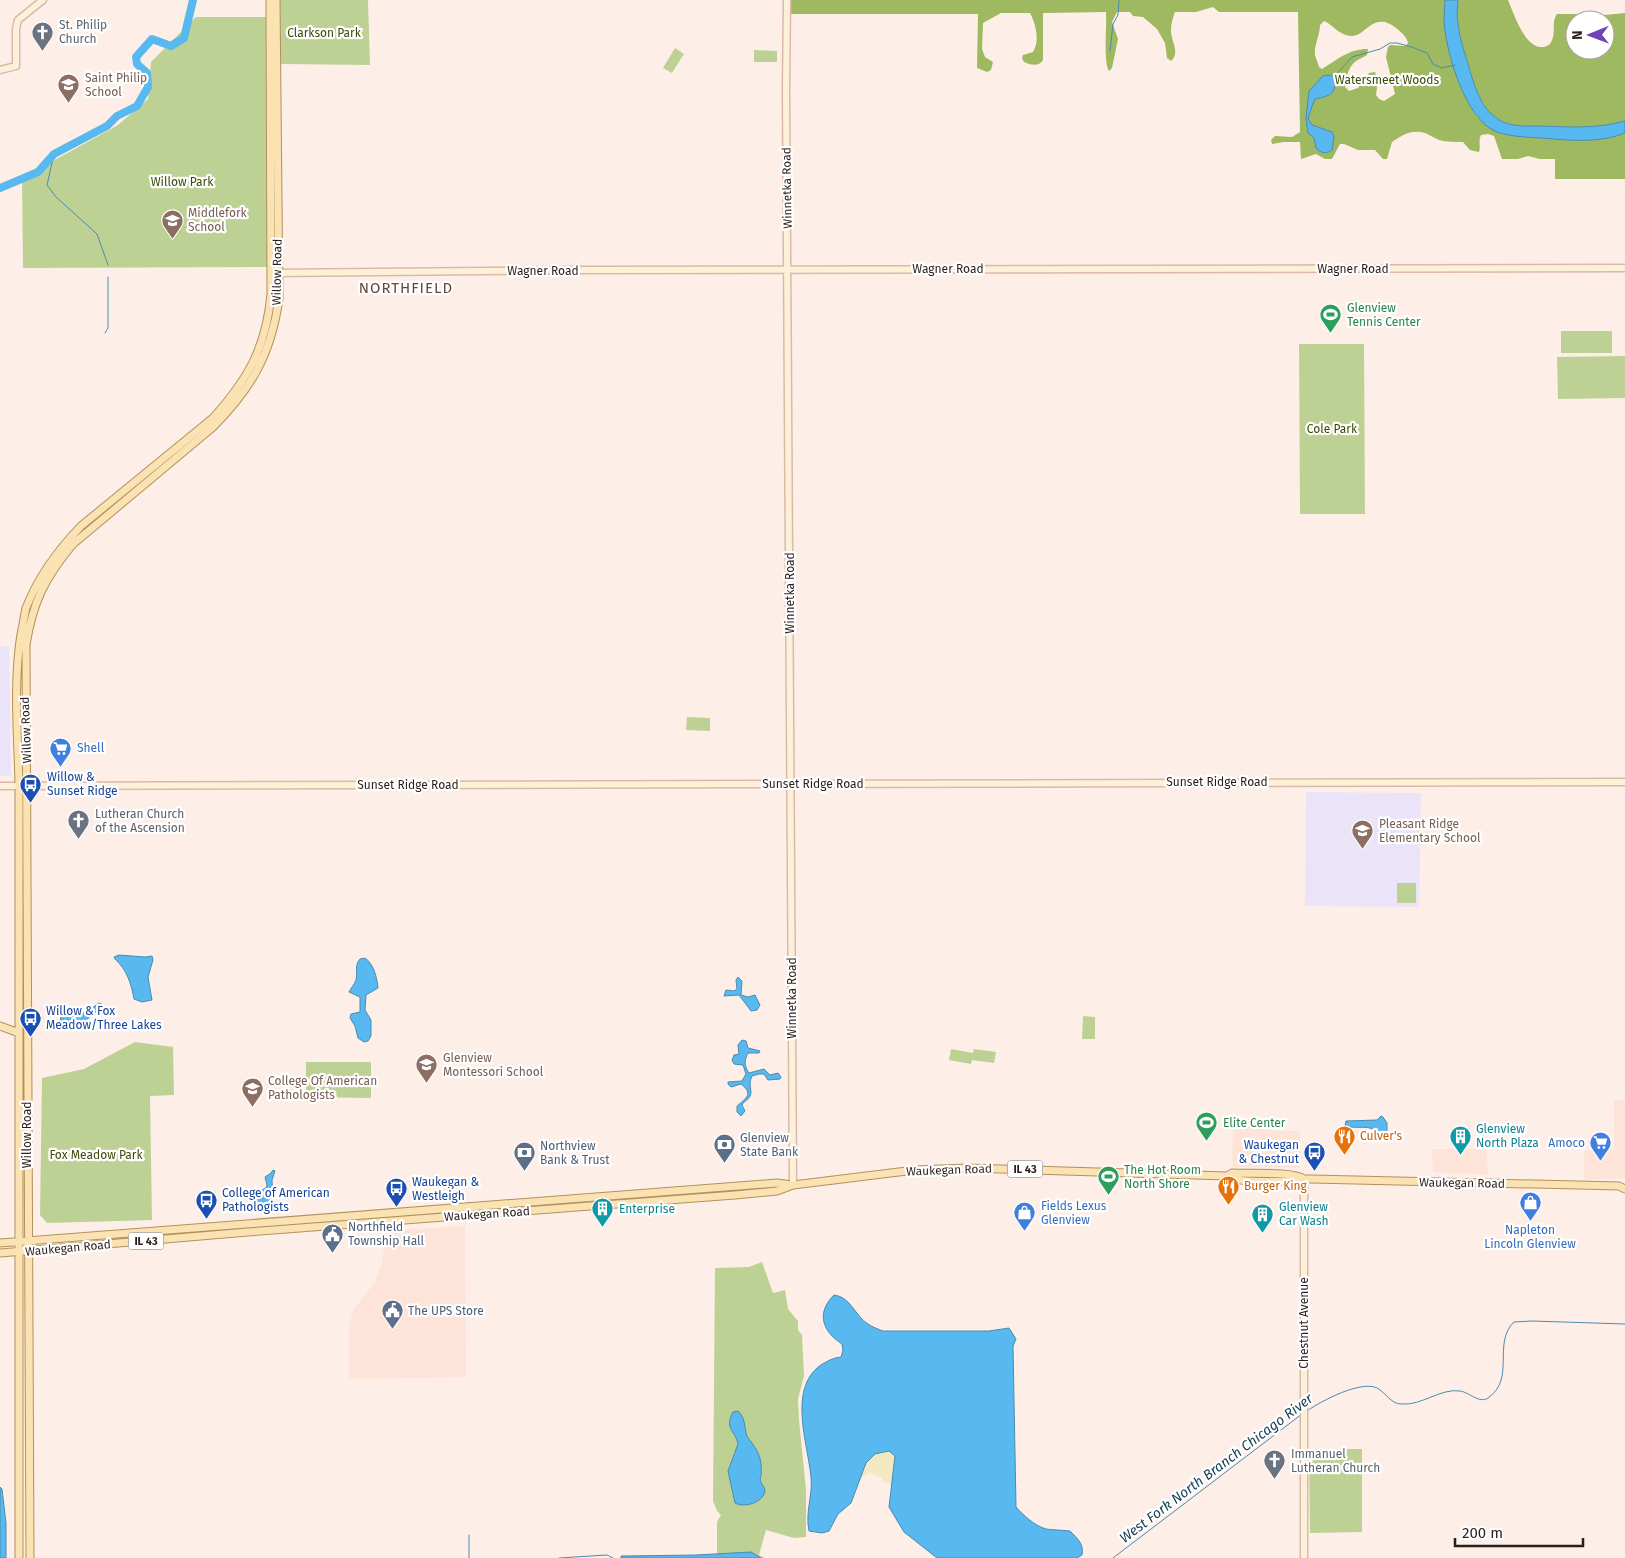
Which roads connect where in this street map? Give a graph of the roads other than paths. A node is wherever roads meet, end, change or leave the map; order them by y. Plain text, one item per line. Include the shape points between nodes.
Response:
1 (43, 0) edge
2 (270, 0) edge
3 (276, 0) edge
4 (787, 0) edge
5 (0, 70) edge
6 (1625, 268) edge
7 (788, 270) junction
8 (274, 273) junction
9 (1625, 782) edge
10 (791, 784) junction
11 (0, 786) edge
12 (19, 786) junction
13 (28, 787) junction
14 (0, 1026) edge
15 (19, 1033) junction
16 (1304, 1179) junction
17 (793, 1185) junction
18 (1623, 1186) edge
19 (474, 1206) junction
20 (475, 1214) junction
21 (28, 1240) junction
22 (19, 1241) junction
23 (0, 1242) edge
24 (28, 1251) junction
25 (19, 1252) junction
26 (0, 1253) edge
27 (19, 1558) edge
28 (30, 1558) edge
29 (1304, 1558) edge

1 - 5 street via 18,20 16,66
2 - 8 main road, Willow Road
3 - 8 main road, Willow Road
4 - 7 street, Winnetka Road
6 - 7 street, Wagner Road
7 - 8 street, Wagner Road
7 - 10 street, Winnetka Road
8 - 12 main road, Willow Road via 264,335 251,370 232,397 213,418 81,526 56,553 39,580 26,610 19,652
8 - 13 main road, Willow Road via 279,298 276,318 265,354 243,394 212,427 73,544 57,563 40,593 26,645
9 - 10 street, Sunset Ridge Road
10 - 13 street, Sunset Ridge Road
10 - 17 street, Winnetka Road
11 - 12 street, Sunset Ridge Road
12 - 13 street, Sunset Ridge Road
12 - 15 main road, Willow Road
13 - 21 main road, Willow Road
14 - 15 main road
15 - 22 main road, Willow Road
16 - 17 main road, Waukegan Road / IL 43 via 1300,1175 1288,1174 1232,1173 1226,1176 966,1168 915,1170
16 - 18 main road, Waukegan Road / IL 43
16 - 29 street, Chestnut Avenue
17 - 19 main road, Waukegan Road / IL 43 via 777,1183
17 - 20 main road, Waukegan Road / IL 43 via 776,1191
19 - 20 main road
19 - 21 main road, Waukegan Road / IL 43
20 - 24 main road, Waukegan Road / IL 43
21 - 22 main road, Waukegan Road / IL 43
21 - 24 main road, Willow Road
22 - 23 main road, Waukegan Road / IL 43
22 - 25 main road, Willow Road
24 - 25 main road, Waukegan Road / IL 43
24 - 28 main road, Willow Road
25 - 26 main road, Waukegan Road / IL 43
25 - 27 main road, Willow Road

